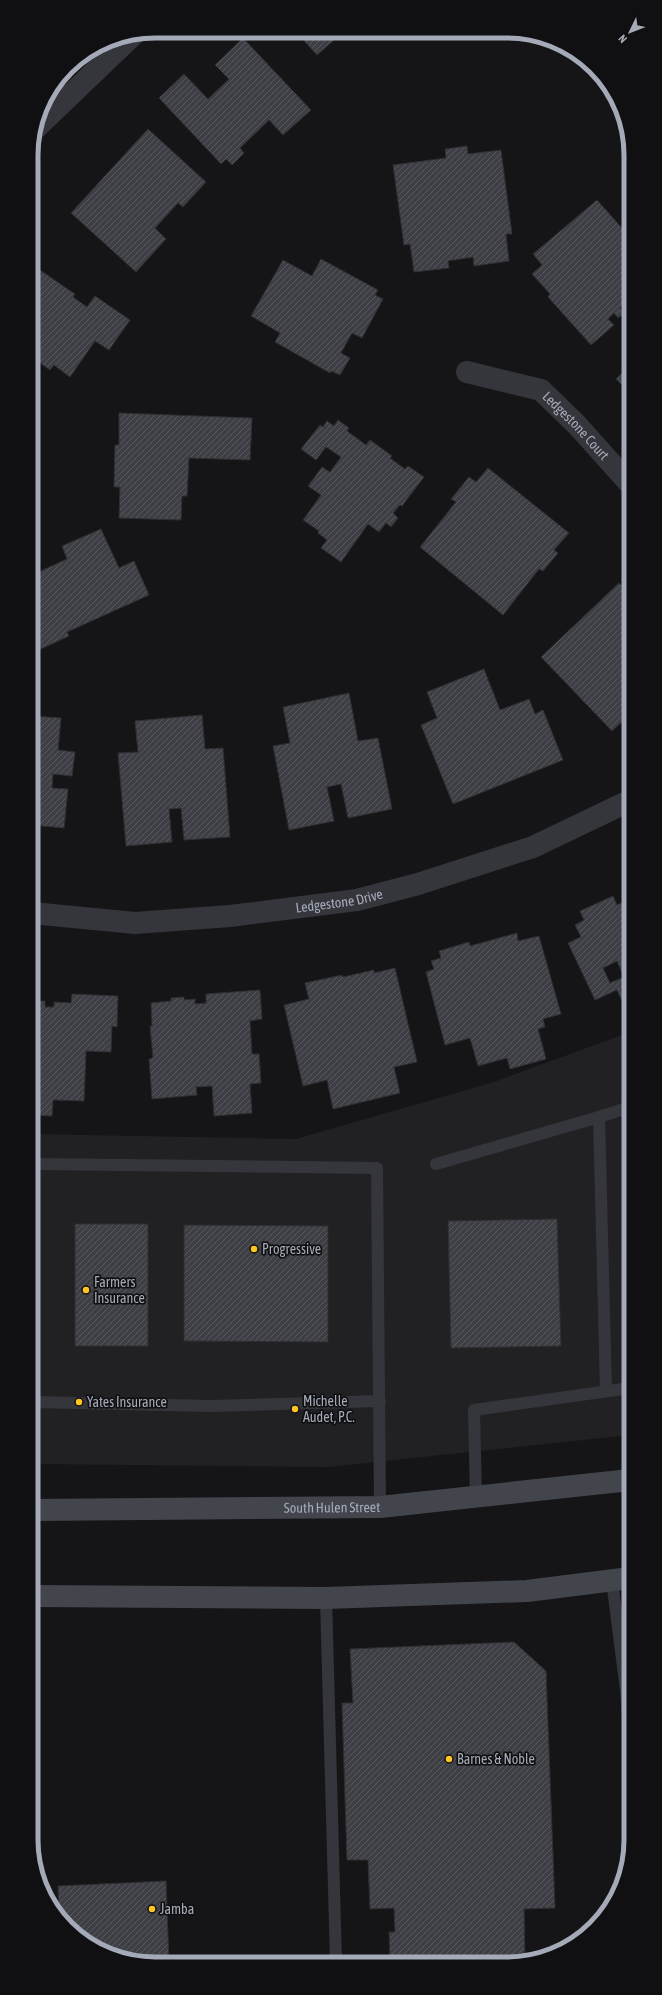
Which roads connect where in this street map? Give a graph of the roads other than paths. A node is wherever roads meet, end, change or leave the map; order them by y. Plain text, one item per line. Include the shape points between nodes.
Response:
1 (126, 42) edge
2 (43, 121) edge
3 (467, 372) dead end
4 (624, 477) edge
5 (624, 804) edge
6 (38, 914) edge
7 (624, 1109) edge
8 (599, 1117) junction
9 (38, 1164) edge
10 (436, 1164) dead end
11 (624, 1389) edge
12 (606, 1391) junction
13 (380, 1401) junction
14 (38, 1402) edge
15 (624, 1481) edge
16 (476, 1498) junction
17 (380, 1507) junction
18 (38, 1510) edge
19 (621, 1580) edge
20 (38, 1596) edge
21 (326, 1598) junction
22 (624, 1627) edge
23 (336, 1957) edge

1 - 2 street
3 - 4 street, Ledgestone Court via 541,390 577,425
5 - 6 street, Ledgestone Drive via 533,847 418,884 357,900 230,916 135,923
7 - 8 lane
8 - 10 lane
8 - 12 lane
9 - 13 lane via 377,1168
11 - 12 lane
12 - 16 lane via 474,1410
13 - 14 lane via 211,1406
13 - 17 lane
15 - 16 main road, South Hulen Street
16 - 17 main road, South Hulen Street
17 - 18 main road, South Hulen Street
19 - 21 main road via 527,1591
19 - 22 lane
20 - 21 main road
21 - 23 lane

